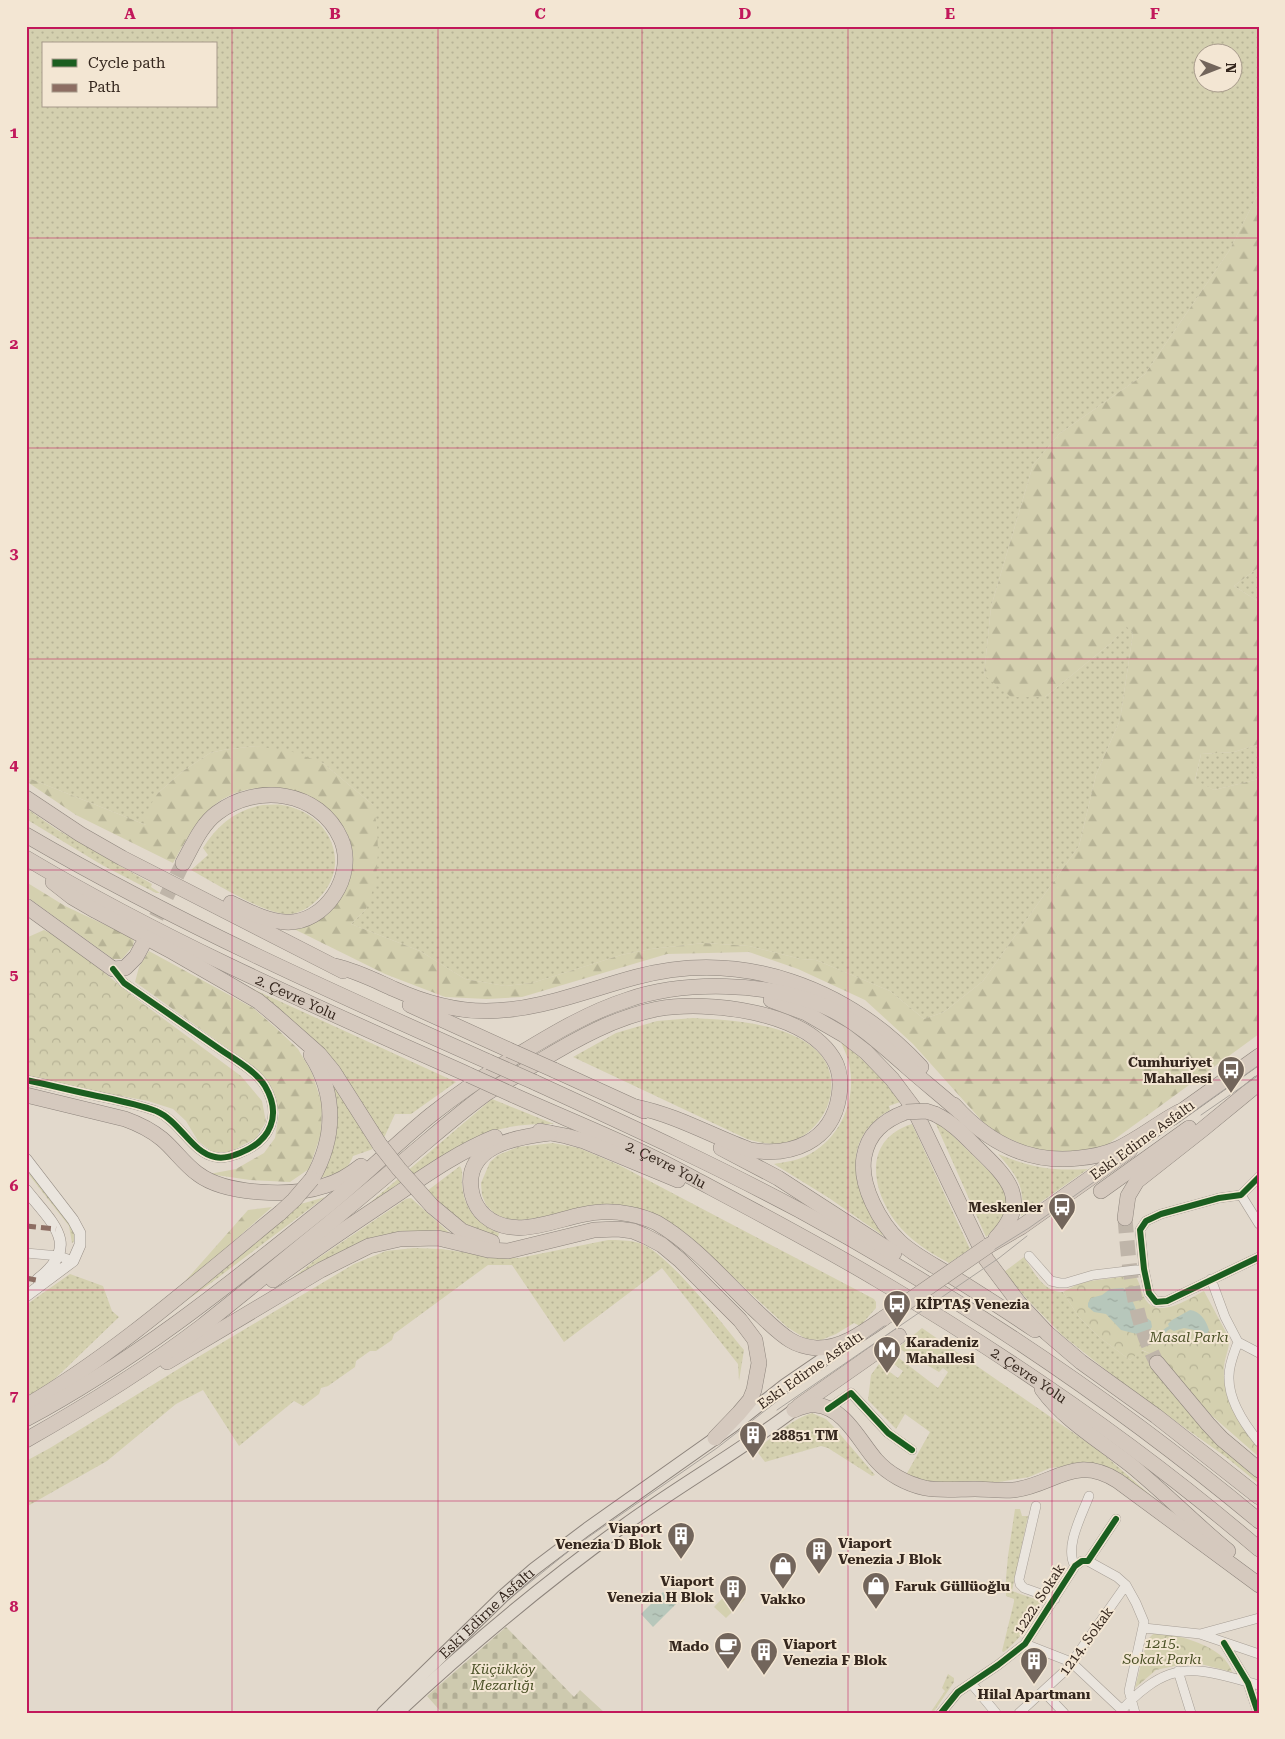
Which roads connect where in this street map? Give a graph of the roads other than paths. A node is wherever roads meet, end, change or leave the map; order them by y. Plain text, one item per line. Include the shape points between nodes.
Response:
1 (26, 798) edge
2 (26, 835) edge
3 (30, 860) edge
4 (183, 862) tunnel mouth
5 (184, 890) junction
6 (26, 906) edge
7 (142, 946) tunnel mouth
8 (335, 966) junction
9 (113, 969) junction
10 (698, 988) junction
11 (290, 1028) junction
12 (1259, 1056) edge
13 (26, 1080) edge
14 (1259, 1081) edge
15 (26, 1095) edge
16 (636, 1108) junction
17 (960, 1112) junction
18 (1180, 1112) junction
19 (550, 1133) junction
20 (404, 1138) junction
21 (26, 1160) edge
22 (1259, 1177) edge
23 (708, 1187) junction
24 (26, 1190) edge
25 (1101, 1191) dead end
26 (1241, 1195) junction
27 (31, 1202) edge
28 (1125, 1218) tunnel mouth
29 (1259, 1224) edge
30 (536, 1245) junction
31 (988, 1246) junction
32 (26, 1253) edge
33 (59, 1256) junction
34 (1029, 1256) dead end
35 (1259, 1257) edge
36 (73, 1261) junction
37 (1144, 1269) junction
38 (1211, 1279) junction
39 (26, 1287) edge
40 (26, 1296) edge
41 (982, 1317) junction
42 (201, 1327) junction
43 (857, 1336) junction
44 (899, 1336) dead end
45 (1238, 1342) junction
46 (1062, 1347) junction
47 (1259, 1354) edge
48 (1157, 1363) tunnel mouth
49 (1034, 1377) junction
50 (108, 1392) junction
51 (26, 1406) edge
52 (828, 1409) junction
53 (794, 1410) junction
54 (26, 1419) edge
55 (715, 1438) junction
56 (26, 1440) edge
57 (1259, 1442) edge
58 (912, 1450) dead end
59 (1259, 1470) edge
60 (1089, 1496) dead end
61 (1259, 1497) edge
62 (1036, 1506) dead end
63 (1116, 1519) dead end
64 (1259, 1521) edge
65 (1259, 1549) edge
66 (1088, 1561) junction
67 (1076, 1566) junction
68 (1259, 1577) edge
69 (1126, 1585) junction
70 (1259, 1586) edge
71 (503, 1596) junction
72 (1055, 1599) junction
73 (514, 1611) junction
74 (1259, 1618) edge
75 (474, 1624) junction
76 (1144, 1628) junction
77 (1200, 1634) junction
78 (1224, 1643) junction
79 (1025, 1644) junction
80 (470, 1648) junction
81 (1259, 1654) edge
82 (1071, 1662) junction
83 (429, 1670) junction
84 (1178, 1671) junction
85 (970, 1683) junction
86 (1248, 1683) junction
87 (1259, 1685) edge
88 (1044, 1692) junction
89 (1130, 1699) junction
90 (1121, 1711) edge
91 (374, 1713) edge
92 (383, 1713) edge
93 (397, 1713) edge
94 (941, 1713) edge
95 (996, 1713) edge
96 (1019, 1713) edge
97 (1064, 1713) edge
98 (1135, 1713) edge
99 (1191, 1713) edge
100 (1258, 1713) edge

1 - 5 highway via 100,846
2 - 41 highway, 2. Çevre Yolu, bridge via 206,932 640,1131 784,1202
3 - 11 highway via 72,897 250,996
3 - 23 highway, 2. Çevre Yolu, bridge via 201,952 637,1151
4 - 5 highway via 216,813 233,802 266,794 294,798 322,812 342,840 345,855 342,880 329,902 318,913 298,921 269,919 215,897
5 - 8 highway
6 - 9 highway
7 - 9 highway via 125,968
8 - 16 highway, bridge via 374,988
8 - 17 highway via 359,972 423,1001 451,1008 486,1011 531,1008 656,972 701,968 760,973 816,990 869,1020 906,1051
9 - 13 street via 124,983 240,1064 265,1086 274,1113 265,1136 244,1152 222,1158 208,1156 171,1120 156,1111
10 - 17 highway via 719,986 759,990 822,1005 870,1034
10 - 20 highway via 651,993 573,1023 496,1068
10 - 46 highway via 757,996 806,1013 844,1034 878,1064 913,1107 992,1268 1019,1303
11 - 30 highway, bridge via 333,1070 380,1145 432,1206 462,1231 477,1237 502,1244
11 - 51 highway, bridge via 318,1066 330,1098 327,1144 312,1179 280,1213 122,1341 66,1382
12 - 18 highway, Eski Edirne Asfaltı
14 - 25 highway, Eski Edirne Asfaltı
14 - 28 highway via 1137,1181 1128,1196
15 - 20 highway via 140,1125 164,1140 198,1174 220,1185 245,1190 287,1192 323,1187 355,1171
16 - 41 highway via 778,1178 936,1279
16 - 42 highway via 654,1111 750,1150 784,1151 808,1143 829,1122 839,1098 838,1071 832,1057 802,1030 746,1011 686,1006 657,1010 614,1023 558,1051 458,1115
17 - 18 highway via 1008,1148 1033,1156 1062,1159 1115,1150
18 - 31 highway, Eski Edirne Asfaltı via 1034,1217
19 - 23 highway via 584,1141 687,1183
19 - 42 highway via 518,1132 477,1145 335,1235 258,1292
19 - 43 highway via 513,1139 487,1150 479,1159 473,1170 471,1192 480,1212 490,1221 520,1228 602,1212 651,1220 680,1239 790,1340 818,1348
20 - 54 highway via 320,1212 202,1306 103,1374
21 - 36 street via 80,1233 80,1245
22 - 26 street
23 - 49 highway, 2. Çevre Yolu via 876,1278
24 - 27 street
26 - 29 street
26 - 37 street via 1151,1217 1140,1230
27 - 33 street via 59,1233
30 - 50 highway via 508,1251 488,1250 438,1238 419,1238 369,1246 321,1270 150,1373
30 - 55 highway via 604,1229 639,1234 654,1240 680,1260 740,1320 758,1349 757,1382 750,1400
31 - 43 highway, Eski Edirne Asfaltı, bridge
31 - 46 highway, bridge via 1012,1216 1014,1199 1012,1188 991,1162 956,1126 926,1111 894,1116 876,1129 865,1149 864,1177 883,1221 900,1242
32 - 33 street
33 - 36 street
33 - 39 street via 51,1268
34 - 37 street via 1051,1281 1060,1283
35 - 38 street
36 - 40 street
37 - 38 street via 1149,1294 1156,1302 1167,1301
38 - 45 street
41 - 64 highway, 2. Çevre Yolu via 1128,1418
42 - 50 highway
43 - 55 main road, Eski Edirne Asfaltı
44 - 53 highway, Eski Edirne Asfaltı
45 - 47 street
45 - 57 street via 1229,1376 1231,1392
46 - 61 highway
48 - 59 highway via 1222,1439
49 - 65 highway, 2. Çevre Yolu via 1178,1483
49 - 68 highway via 1058,1409 1134,1468
50 - 56 highway
52 - 53 highway via 815,1405
52 - 58 street via 851,1393 888,1433
52 - 70 highway via 844,1420 881,1465 906,1482 927,1488 1013,1490 1080,1470 1111,1476
53 - 73 main road, Eski Edirne Asfaltı via 616,1530
55 - 71 main road, Eski Edirne Asfaltı via 586,1529
60 - 67 street via 1071,1554
62 - 72 street via 1020,1584
63 - 66 street
66 - 67 street, 1222. Sokak
66 - 69 street
67 - 72 street, 1222. Sokak
69 - 76 street
69 - 82 street, 1214. Sokak
71 - 73 main road via 505,1605
71 - 75 main road, Eski Edirne Asfaltı
72 - 79 street, 1222. Sokak
73 - 80 main road, Eski Edirne Asfaltı
74 - 77 street
75 - 80 main road via 482,1632
75 - 83 main road, Eski Edirne Asfaltı
76 - 77 street
76 - 89 street via 1130,1683
77 - 78 street
78 - 81 street
78 - 86 street
79 - 82 street
79 - 85 street, 1222. Sokak
80 - 93 main road, Eski Edirne Asfaltı
82 - 88 street, 1214. Sokak
82 - 90 street
83 - 91 main road via 416,1674
83 - 92 main road, Eski Edirne Asfaltı
84 - 86 street via 1206,1671
84 - 89 street via 1158,1678
84 - 99 street
85 - 94 street, 1222. Sokak via 952,1697
85 - 95 street
86 - 87 street
86 - 100 street
88 - 96 street, 1214. Sokak
88 - 97 street
89 - 90 street
89 - 98 street

